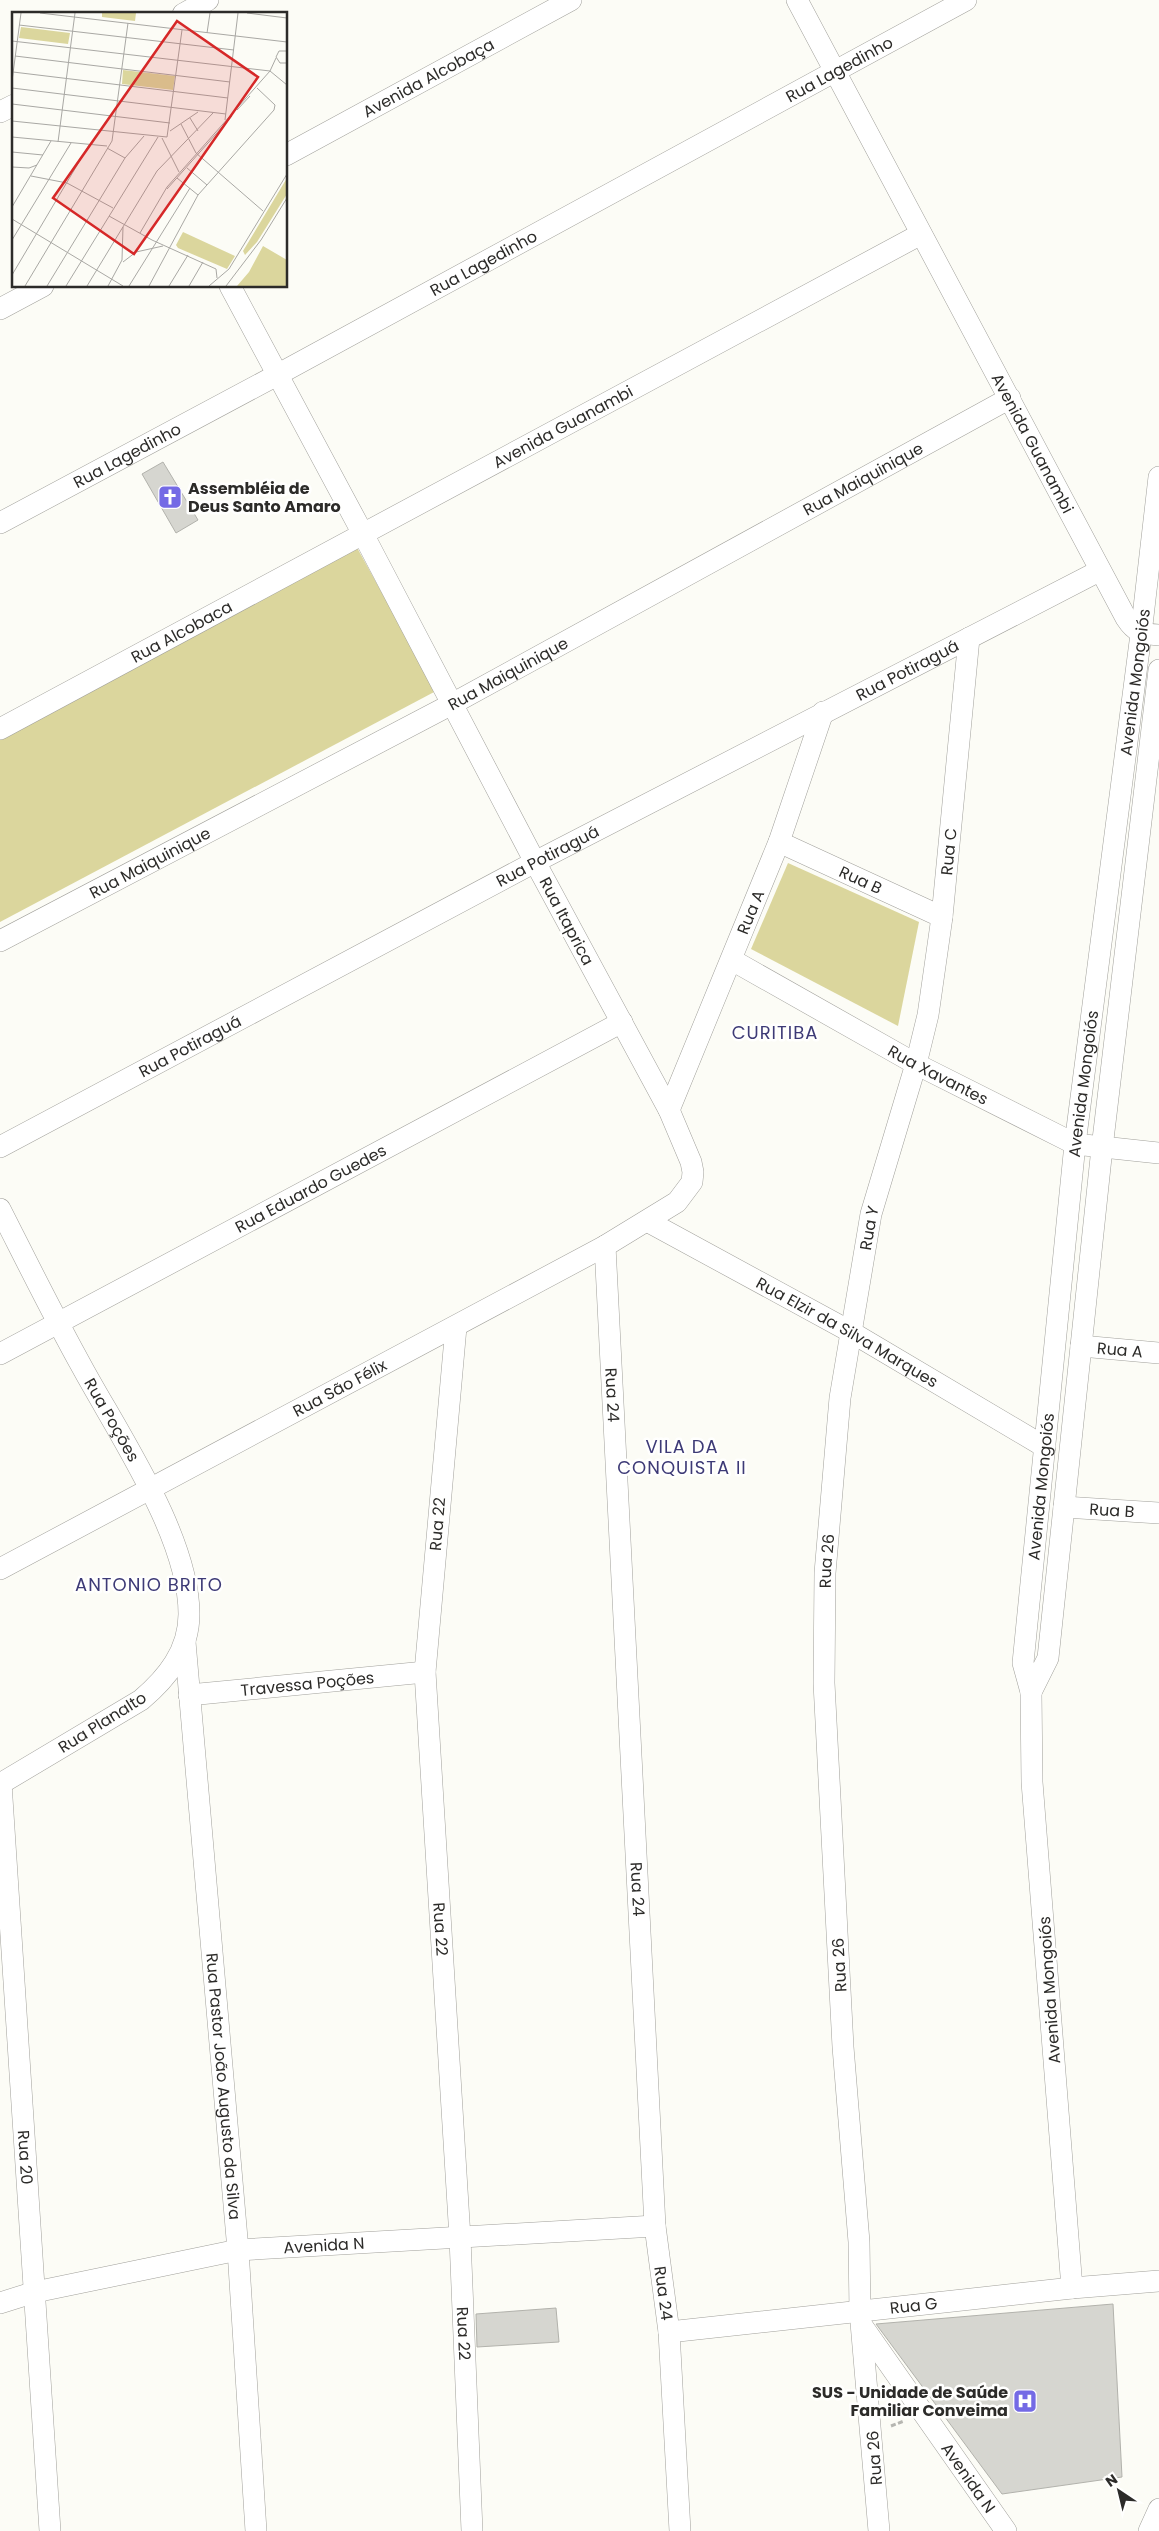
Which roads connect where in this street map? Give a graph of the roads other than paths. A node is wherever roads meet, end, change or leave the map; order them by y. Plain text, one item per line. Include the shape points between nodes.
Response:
1 (208, 0) edge
2 (571, 0) edge
3 (797, 0) edge
4 (966, 0) edge
5 (187, 12) edge
6 (835, 70) junction
7 (12, 106) edge
8 (0, 112) edge
9 (288, 154) edge
10 (921, 234) junction
11 (39, 288) edge
12 (231, 288) edge
13 (0, 309) edge
14 (277, 375) junction
15 (1010, 398) junction
16 (1159, 477) edge
17 (0, 523) edge
18 (364, 534) junction
19 (1099, 570) junction
20 (1150, 634) edge
21 (970, 638) junction
22 (1159, 670) edge
23 (452, 704) junction
24 (823, 712) junction
25 (0, 729) edge
26 (779, 842) junction
27 (535, 862) junction
28 (942, 917) junction
29 (0, 941) edge
30 (732, 960) junction
31 (622, 1022) junction
32 (916, 1064) junction
33 (669, 1110) junction
34 (1075, 1144) junction
35 (0, 1147) edge
36 (1102, 1148) junction
37 (1159, 1153) edge
38 (677, 1202) joint
39 (0, 1209) edge
40 (646, 1221) junction
41 (605, 1246) junction
42 (58, 1323) junction
43 (456, 1327) junction
44 (851, 1332) junction
45 (1081, 1346) junction
46 (1159, 1353) edge
47 (0, 1354) edge
48 (840, 1398) joint
49 (1045, 1447) junction
50 (148, 1488) junction
51 (1064, 1507) junction
52 (1159, 1513) edge
53 (0, 1569) edge
54 (185, 1642) junction
55 (425, 1672) junction
56 (1031, 1692) junction
57 (189, 1695) junction
58 (1, 1783) edge
59 (655, 2226) junction
60 (460, 2238) junction
61 (238, 2250) junction
62 (1159, 2281) edge
63 (1072, 2288) junction
64 (35, 2292) junction
65 (0, 2303) edge
66 (861, 2318) junction
67 (669, 2332) junction
68 (1159, 2509) edge
69 (50, 2531) edge
70 (256, 2531) edge
71 (472, 2531) edge
72 (680, 2531) edge
73 (879, 2531) edge
74 (1006, 2531) edge
75 (1149, 2531) edge

1 - 5 street
2 - 9 street, Avenida Alcobaça
3 - 6 street, Avenida Guanambi
4 - 6 street, Rua Lagedinho
6 - 10 street, Avenida Guanambi
6 - 14 street, Rua Lagedinho
7 - 8 street
10 - 15 street, Avenida Guanambi
10 - 18 street, Avenida Guanambi
11 - 13 street
12 - 14 street
14 - 17 street, Rua Lagedinho
14 - 18 street
15 - 19 street, Avenida Guanambi
15 - 23 street, Rua Maiquinique
16 - 20 street, Avenida Mongoiós
18 - 23 street, Rua Itaprica
18 - 25 street, Rua Alcobaca
19 - 20 street, Avenida Guanambi via 1133,629
19 - 21 street, Rua Potiraguá
20 - 34 street, Avenida Mongoiós
21 - 24 street, Rua Potiraguá
21 - 28 street, Rua C
22 - 36 street, Avenida Mongoiós
23 - 27 street, Rua Itaprica
23 - 29 street, Rua Maiquinique
24 - 26 street, Rua A
24 - 27 street, Rua Potiraguá
26 - 28 street, Rua B
26 - 30 street, Rua A
27 - 31 street, Rua Itaprica
27 - 35 street, Rua Potiraguá
28 - 32 street, Rua C via 928,1015
30 - 32 street, Rua Xavantes
30 - 33 street, Rua A
31 - 33 street, Rua Itaprica
31 - 42 street, Rua Eduardo Guedes
32 - 34 street, Rua Xavantes
32 - 44 street, Rua Y via 871,1214
33 - 38 street, Rua Itaprica via 693,1172 686,1193
34 - 36 street, Rua Xavantes
34 - 49 street, Avenida Mongoiós
36 - 37 street, Rua Xavantes
36 - 45 street, Avenida Mongoiós
38 - 40 street, Rua São Félix
39 - 42 street, Rua Poções
40 - 41 street, Rua São Félix
40 - 44 street, Rua Elzir da Silva Marques
41 - 43 street, Rua São Félix
41 - 59 street, Rua 24
42 - 47 street, Rua Eduardo Guedes
42 - 50 street, Rua Poções
43 - 50 street, Rua São Félix
43 - 55 street, Rua 22
44 - 48 street, Rua Y
44 - 49 street, Rua Elzir da Silva Marques
45 - 46 street, Rua A
45 - 51 street, Avenida Mongoiós
48 - 66 street, Rua 26 via 824,1573 824,1683
49 - 56 street, Avenida Mongoiós via 1023,1663
50 - 53 street, Rua São Félix
50 - 54 street, Rua Poções via 175,1542 187,1587 189,1615
51 - 52 street, Rua B
51 - 56 street, Avenida Mongoiós via 1048,1658
54 - 57 street, Rua Pastor João Augusto da Silva
54 - 58 street, Rua Planalto via 177,1661 141,1700
55 - 57 street, Travessa Poções
55 - 60 street, Rua 22
56 - 63 street, Avenida Mongoiós via 1032,1782
57 - 61 street, Rua Pastor João Augusto da Silva
58 - 64 street, Rua 20
59 - 60 street, Avenida N
59 - 67 street, Rua 24
60 - 61 street, Avenida N
60 - 71 street, Rua 22
61 - 64 street, Avenida N
61 - 70 street, Rua Pastor João Augusto da Silva
62 - 63 street, Rua G
63 - 66 street, Rua G
64 - 65 street, Avenida N
64 - 69 street, Rua 20
66 - 67 street, Rua G
66 - 73 street, Rua 26
66 - 74 street, Avenida N
67 - 72 street, Rua 24
68 - 75 street

